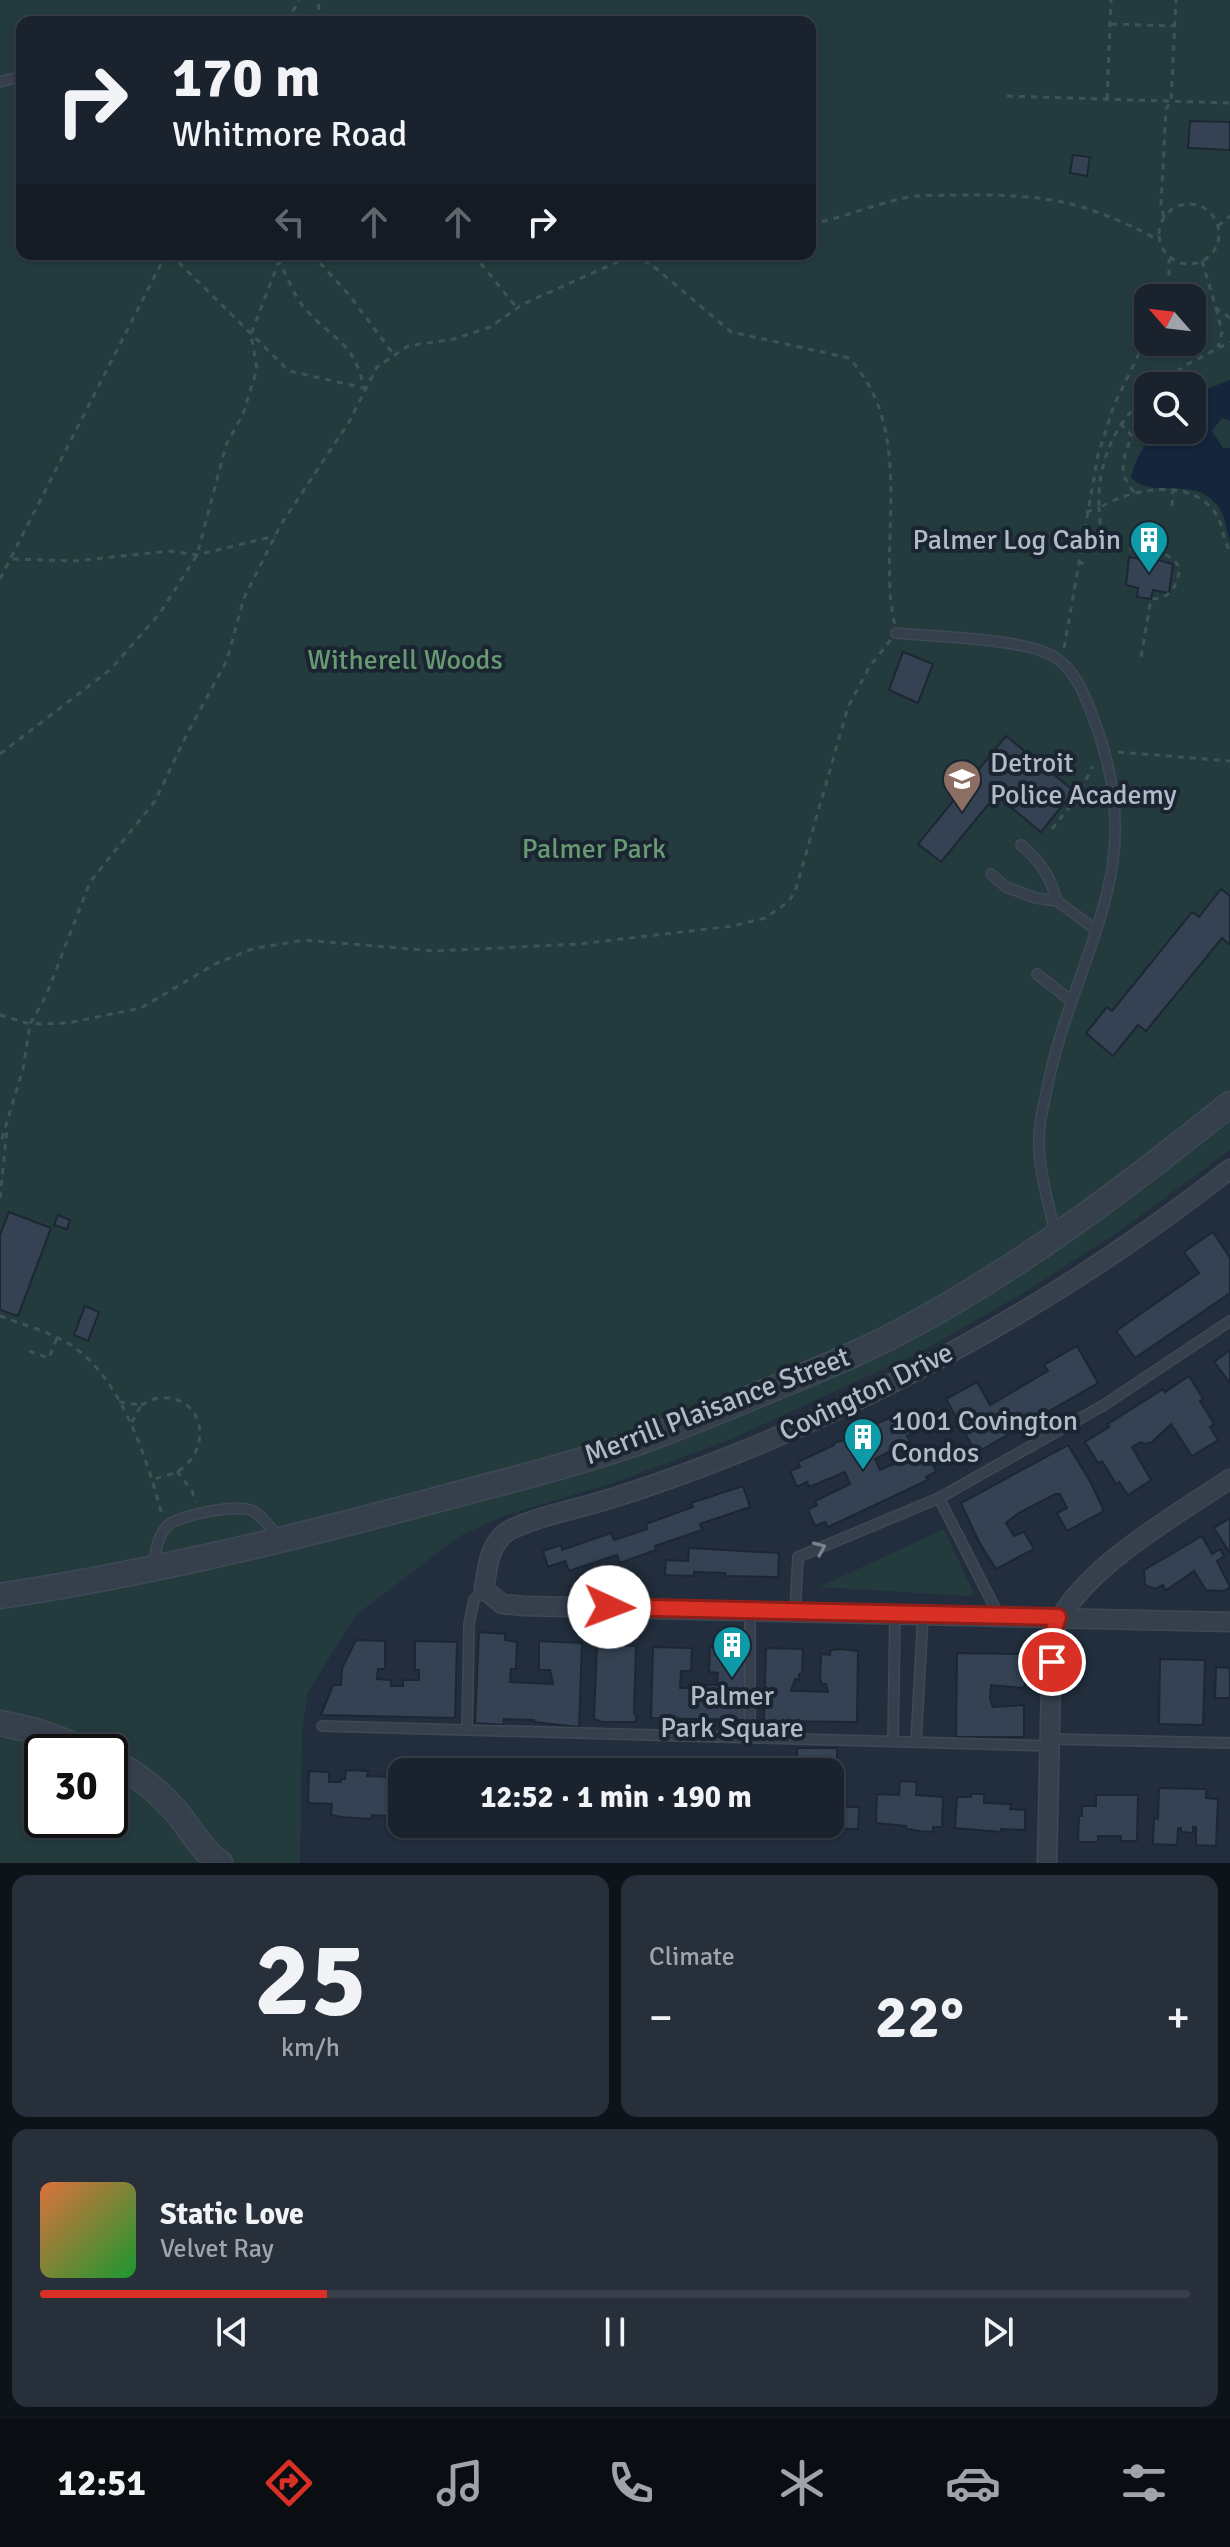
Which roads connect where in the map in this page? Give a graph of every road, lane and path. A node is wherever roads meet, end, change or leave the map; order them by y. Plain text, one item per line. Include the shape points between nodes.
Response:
1 (1111, 0) edge
2 (1176, 0) edge
3 (1110, 24) junction
4 (1175, 26) junction
5 (1007, 96) dead end
6 (1107, 99) junction
7 (1171, 101) junction
8 (1230, 103) edge
9 (1230, 216) edge
10 (1164, 217) junction
11 (816, 223) edge
12 (1218, 226) junction
13 (1159, 240) junction
14 (1169, 256) junction
15 (165, 260) edge
16 (174, 260) edge
17 (317, 260) edge
18 (478, 260) edge
19 (620, 260) edge
20 (644, 260) edge
21 (279, 261) joint
22 (1202, 261) junction
23 (1168, 284) edge
24 (517, 308) junction
25 (1216, 308) junction
26 (1230, 318) edge
27 (251, 334) junction
28 (1230, 342) edge
29 (1218, 347) junction
30 (394, 355) junction
31 (1138, 356) edge
32 (1177, 372) edge
33 (364, 388) junction
34 (1134, 408) edge
35 (1120, 423) junction
36 (1173, 490) junction
37 (1135, 493) junction
38 (1172, 506) dead end
39 (1099, 508) junction
40 (1086, 512) junction
41 (275, 536) junction
42 (1230, 551) edge
43 (197, 555) junction
44 (12, 559) junction
45 (1078, 563) junction
46 (1090, 563) dead end
47 (0, 579) edge
48 (896, 633) junction
49 (1061, 663) junction
50 (1140, 663) dead end
51 (1107, 752) junction
52 (0, 754) edge
53 (1230, 761) edge
54 (1052, 829) dead end
55 (1021, 845) dead end
56 (991, 874) dead end
57 (1057, 901) junction
58 (1095, 929) junction
59 (1037, 974) dead end
60 (1070, 1000) junction
61 (0, 1015) edge
62 (30, 1024) junction
63 (1230, 1104) edge
64 (8, 1125) junction
65 (0, 1145) edge
66 (1230, 1169) edge
67 (0, 1198) edge
68 (1055, 1236) junction
69 (0, 1316) edge
70 (1230, 1321) edge
71 (57, 1338) junction
72 (29, 1351) dead end
73 (119, 1402) junction
74 (141, 1405) junction
75 (131, 1424) junction
76 (177, 1471) junction
77 (1230, 1479) edge
78 (153, 1480) junction
79 (939, 1498) junction
80 (196, 1503) dead end
81 (162, 1515) dead end
82 (282, 1542) junction
83 (153, 1570) junction
84 (484, 1589) junction
85 (0, 1596) edge
86 (750, 1610) junction
87 (795, 1611) junction
88 (895, 1614) junction
89 (923, 1615) junction
90 (999, 1616) junction
91 (1058, 1617) junction
92 (1230, 1622) edge
93 (0, 1723) edge
94 (322, 1726) dead end
95 (467, 1730) junction
96 (44, 1734) edge
97 (750, 1738) junction
98 (893, 1742) junction
99 (916, 1742) junction
100 (1051, 1742) junction
101 (1230, 1743) edge
102 (128, 1770) edge
103 (220, 1863) edge
104 (1047, 1863) edge

1 - 3 path
2 - 4 path
3 - 4 path
3 - 6 path
4 - 7 path
5 - 6 path
6 - 7 path
7 - 8 path
7 - 10 path via 1166,109
9 - 12 path
10 - 12 path via 1191,203 1208,210
10 - 13 path
11 - 13 path via 913,196 1012,196 1072,202
12 - 22 path via 1216,247
13 - 14 path
14 - 22 path via 1181,263
14 - 23 path
15 - 44 path
16 - 27 path
17 - 30 path
18 - 24 path
19 - 24 path
20 - 48 path via 731,332 849,358 858,367 887,432 890,591
21 - 27 path
21 - 33 path via 304,308 345,344 359,365
22 - 25 path
24 - 30 path via 490,327 408,346
25 - 26 path
25 - 29 path via 1222,332
27 - 33 path via 289,371
27 - 43 path via 257,369 243,414 226,445
28 - 29 path
29 - 32 path
30 - 33 path via 377,367
31 - 40 path via 1114,405
33 - 41 path via 349,422
34 - 35 path
35 - 37 path via 1131,431 1122,472
35 - 39 path via 1098,489
36 - 37 path
36 - 38 path
36 - 42 path via 1190,493 1216,513
37 - 39 path
39 - 40 path
39 - 50 path via 1102,532 1112,544 1165,553 1180,568 1173,592 1151,599
40 - 45 path
41 - 43 path
41 - 62 path via 244,598 227,660 155,801 90,882
43 - 44 path via 170,551 75,561
43 - 52 path via 160,613 111,669
44 - 47 path
45 - 46 path
45 - 49 path
48 - 49 lane via 1017,645
48 - 62 path via 848,707 795,892 765,918 733,926 525,947 435,951 304,940 252,949 215,964 141,1008 68,1023
49 - 51 lane via 1090,705
51 - 53 path
51 - 54 path via 1099,755
51 - 58 lane via 1113,852
55 - 57 lane via 1048,873
56 - 57 lane via 1006,887
57 - 58 lane
58 - 60 lane
59 - 60 lane
60 - 68 lane via 1039,1136
61 - 62 path
62 - 64 path
63 - 68 street, Merrill Plaisance Street
64 - 65 path
64 - 67 path
66 - 84 street, Covington Drive via 1114,1253 949,1354 848,1405 744,1450 515,1527 494,1545
68 - 82 street, Merrill Plaisance Street via 906,1329 678,1427
69 - 71 path
70 - 79 lane via 1104,1405
71 - 72 path via 49,1358
71 - 73 path via 93,1366
73 - 74 path
73 - 75 path
74 - 75 path
74 - 76 path via 171,1399 193,1411 201,1424 196,1451
75 - 78 path
76 - 78 path
76 - 80 path
77 - 91 street via 1129,1545
78 - 81 path
87 -> 79 lane via 798,1557
79 - 90 lane
82 - 83 street, Merrill Plaisance Street
82 - 83 lane via 256,1513 242,1508 181,1518 162,1534
83 - 85 street, Merrill Plaisance Street
84 - 86 street via 502,1604 524,1606
84 - 95 lane via 474,1600 469,1624
86 - 87 street
86 - 97 lane
87 - 88 street
88 - 89 street
88 - 98 lane
89 - 90 street
89 - 99 lane
90 - 91 street
91 - 92 street
91 - 100 street via 1052,1636
93 - 96 street
94 - 95 lane
95 - 97 lane
97 - 98 lane
98 - 99 lane
99 - 100 lane
100 - 101 lane
100 - 104 street
102 - 103 street via 161,1795

